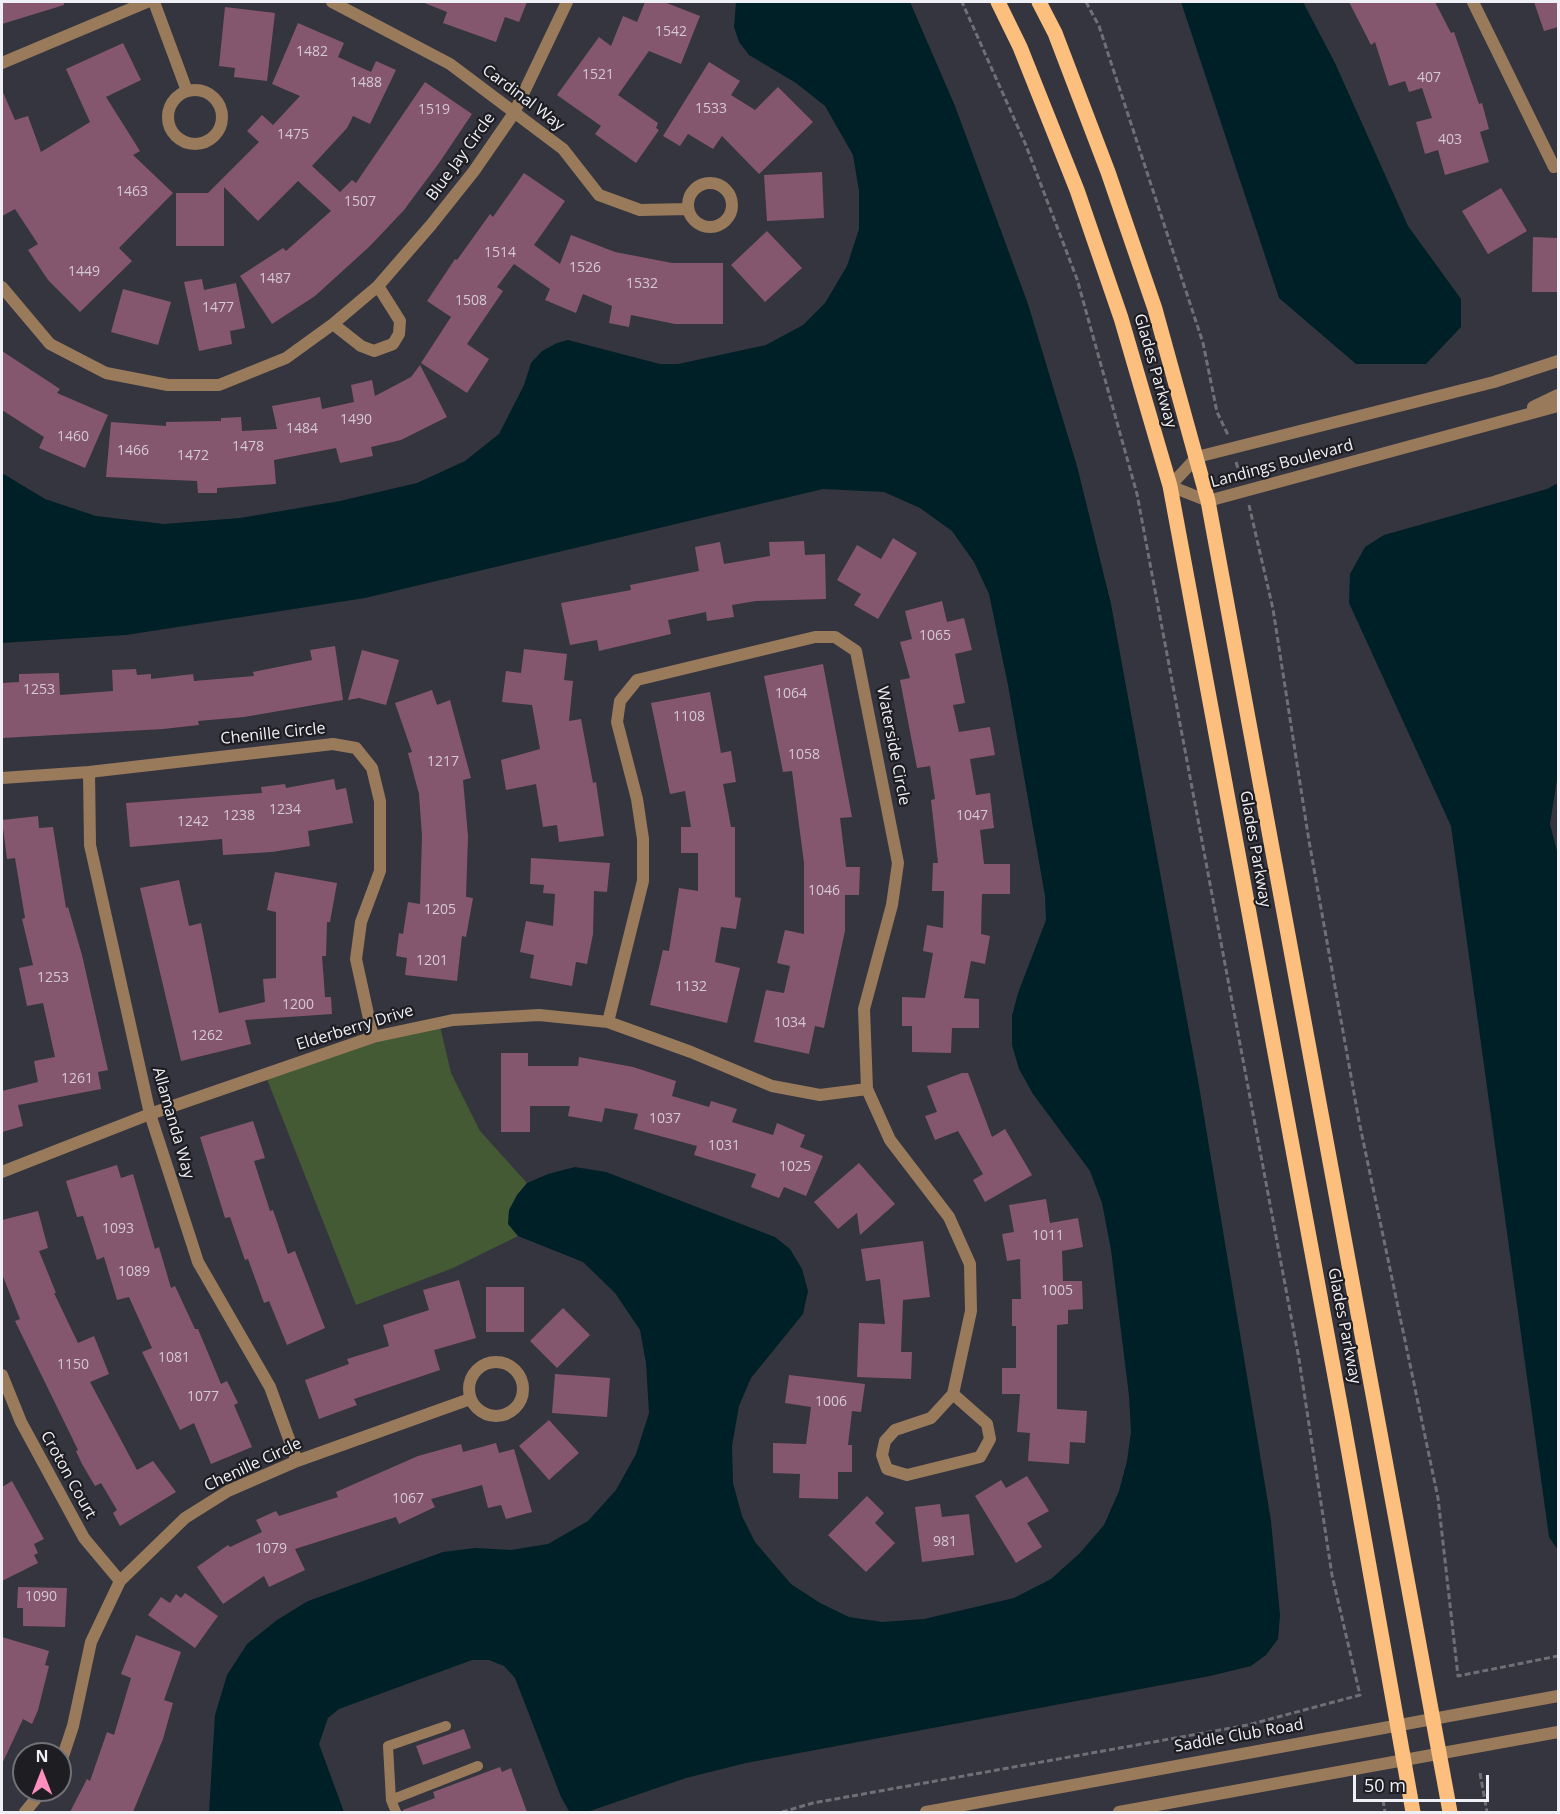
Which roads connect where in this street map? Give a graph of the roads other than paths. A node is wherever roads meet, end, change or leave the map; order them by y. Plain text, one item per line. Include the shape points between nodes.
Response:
1 (147, 2) edge
2 (154, 2) edge
3 (332, 2) edge
4 (567, 2) edge
5 (998, 2) edge
6 (1039, 2) edge
7 (1473, 2) edge
8 (2, 63) edge
9 (187, 91) junction
10 (514, 113) junction
11 (1558, 166) edge
12 (688, 209) dead end
13 (378, 286) junction
14 (2, 287) edge
15 (333, 324) junction
16 (1558, 361) edge
17 (1558, 395) edge
18 (1558, 406) edge
19 (1502, 422) junction
20 (1197, 457) junction
21 (1170, 486) junction
22 (1208, 501) junction
23 (89, 772) junction
24 (2, 778) edge
25 (608, 1022) junction
26 (373, 1037) junction
27 (867, 1089) junction
28 (150, 1114) junction
29 (2, 1172) edge
30 (2, 1375) edge
31 (953, 1395) junction
32 (470, 1399) junction
33 (297, 1461) junction
34 (120, 1581) junction
35 (1558, 1696) edge
36 (1433, 1719) junction
37 (1396, 1724) junction
38 (446, 1725) dead end
39 (1558, 1732) edge
40 (68, 1742) edge
41 (1439, 1754) junction
42 (1402, 1761) junction
43 (478, 1766) dead end
44 (391, 1800) junction
45 (396, 1812) edge
46 (926, 1812) edge
47 (1119, 1812) edge
48 (1413, 1812) edge
49 (1450, 1812) edge

1 - 8 street
2 - 9 street
3 - 10 street, Cardinal Way via 450,64
4 - 10 street, Blue Jay Circle
5 - 21 main road, Glades Parkway via 1077,190 1121,318
6 - 20 main road, Glades Parkway via 1108,172 1155,309
7 - 11 street via 1554,166
9 - 9 street via 171,105 169,126 183,141 204,143 220,129 221,108 208,92
10 - 12 street, Cardinal Way via 562,149 599,195 640,210
10 - 13 street, Blue Jay Circle via 467,180
13 - 15 street, Blue Jay Circle
13 - 15 street via 400,321 393,344 374,351
14 - 15 street, Blue Jay Circle via 50,345 106,373 168,385 219,385 286,358
16 - 20 street, Landings Boulevard via 1494,382
17 - 19 street
18 - 19 street, Landings Boulevard
19 - 22 street, Landings Boulevard
20 - 21 street, Landings Boulevard
20 - 22 main road, Glades Parkway
21 - 22 street, Landings Boulevard
21 - 37 main road, Glades Parkway
22 - 36 main road, Glades Parkway
23 - 24 street, Chenille Circle
23 - 26 street, Chenille Circle via 333,744 356,748 372,768 380,801 380,871 361,922 356,959
23 - 28 street, Allamanda Way via 90,845
25 - 26 street, Elderberry Drive via 538,1015 495,1016 439,1022
25 - 27 street, Elderberry Drive via 772,1086 820,1095
25 - 27 street, Waterside Circle via 643,881 643,839 637,799 617,722 621,701 637,680 815,637 835,637 856,651 898,863 892,905 864,1009
26 - 28 street, Elderberry Drive
27 - 31 street, Waterside Circle via 890,1140 949,1217 970,1264 972,1311
28 - 29 street, Elderberry Drive
28 - 33 street, Allamanda Way via 198,1262 270,1387
30 - 34 street, Croton Court via 21,1422 84,1538
31 - 31 street via 931,1418 895,1431 885,1441 882,1455 887,1469 907,1475 980,1457 990,1439 987,1424
32 - 32 street via 488,1416 505,1415 519,1404 522,1380 511,1366 486,1364 473,1374 468,1390
32 - 33 street, Chenille Circle
33 - 34 street, Chenille Circle via 228,1491 185,1518
34 - 40 street, Chenille Circle via 91,1642
35 - 36 street, Saddle Club Road
36 - 37 street, Saddle Club Road
36 - 41 main road, Glades Parkway
37 - 42 main road, Glades Parkway
37 - 46 street, Saddle Club Road
38 - 44 lane via 388,1746
39 - 41 street
41 - 42 street
41 - 49 main road, Glades Parkway
42 - 47 street
42 - 48 main road, Glades Parkway
43 - 44 lane
44 - 45 lane

